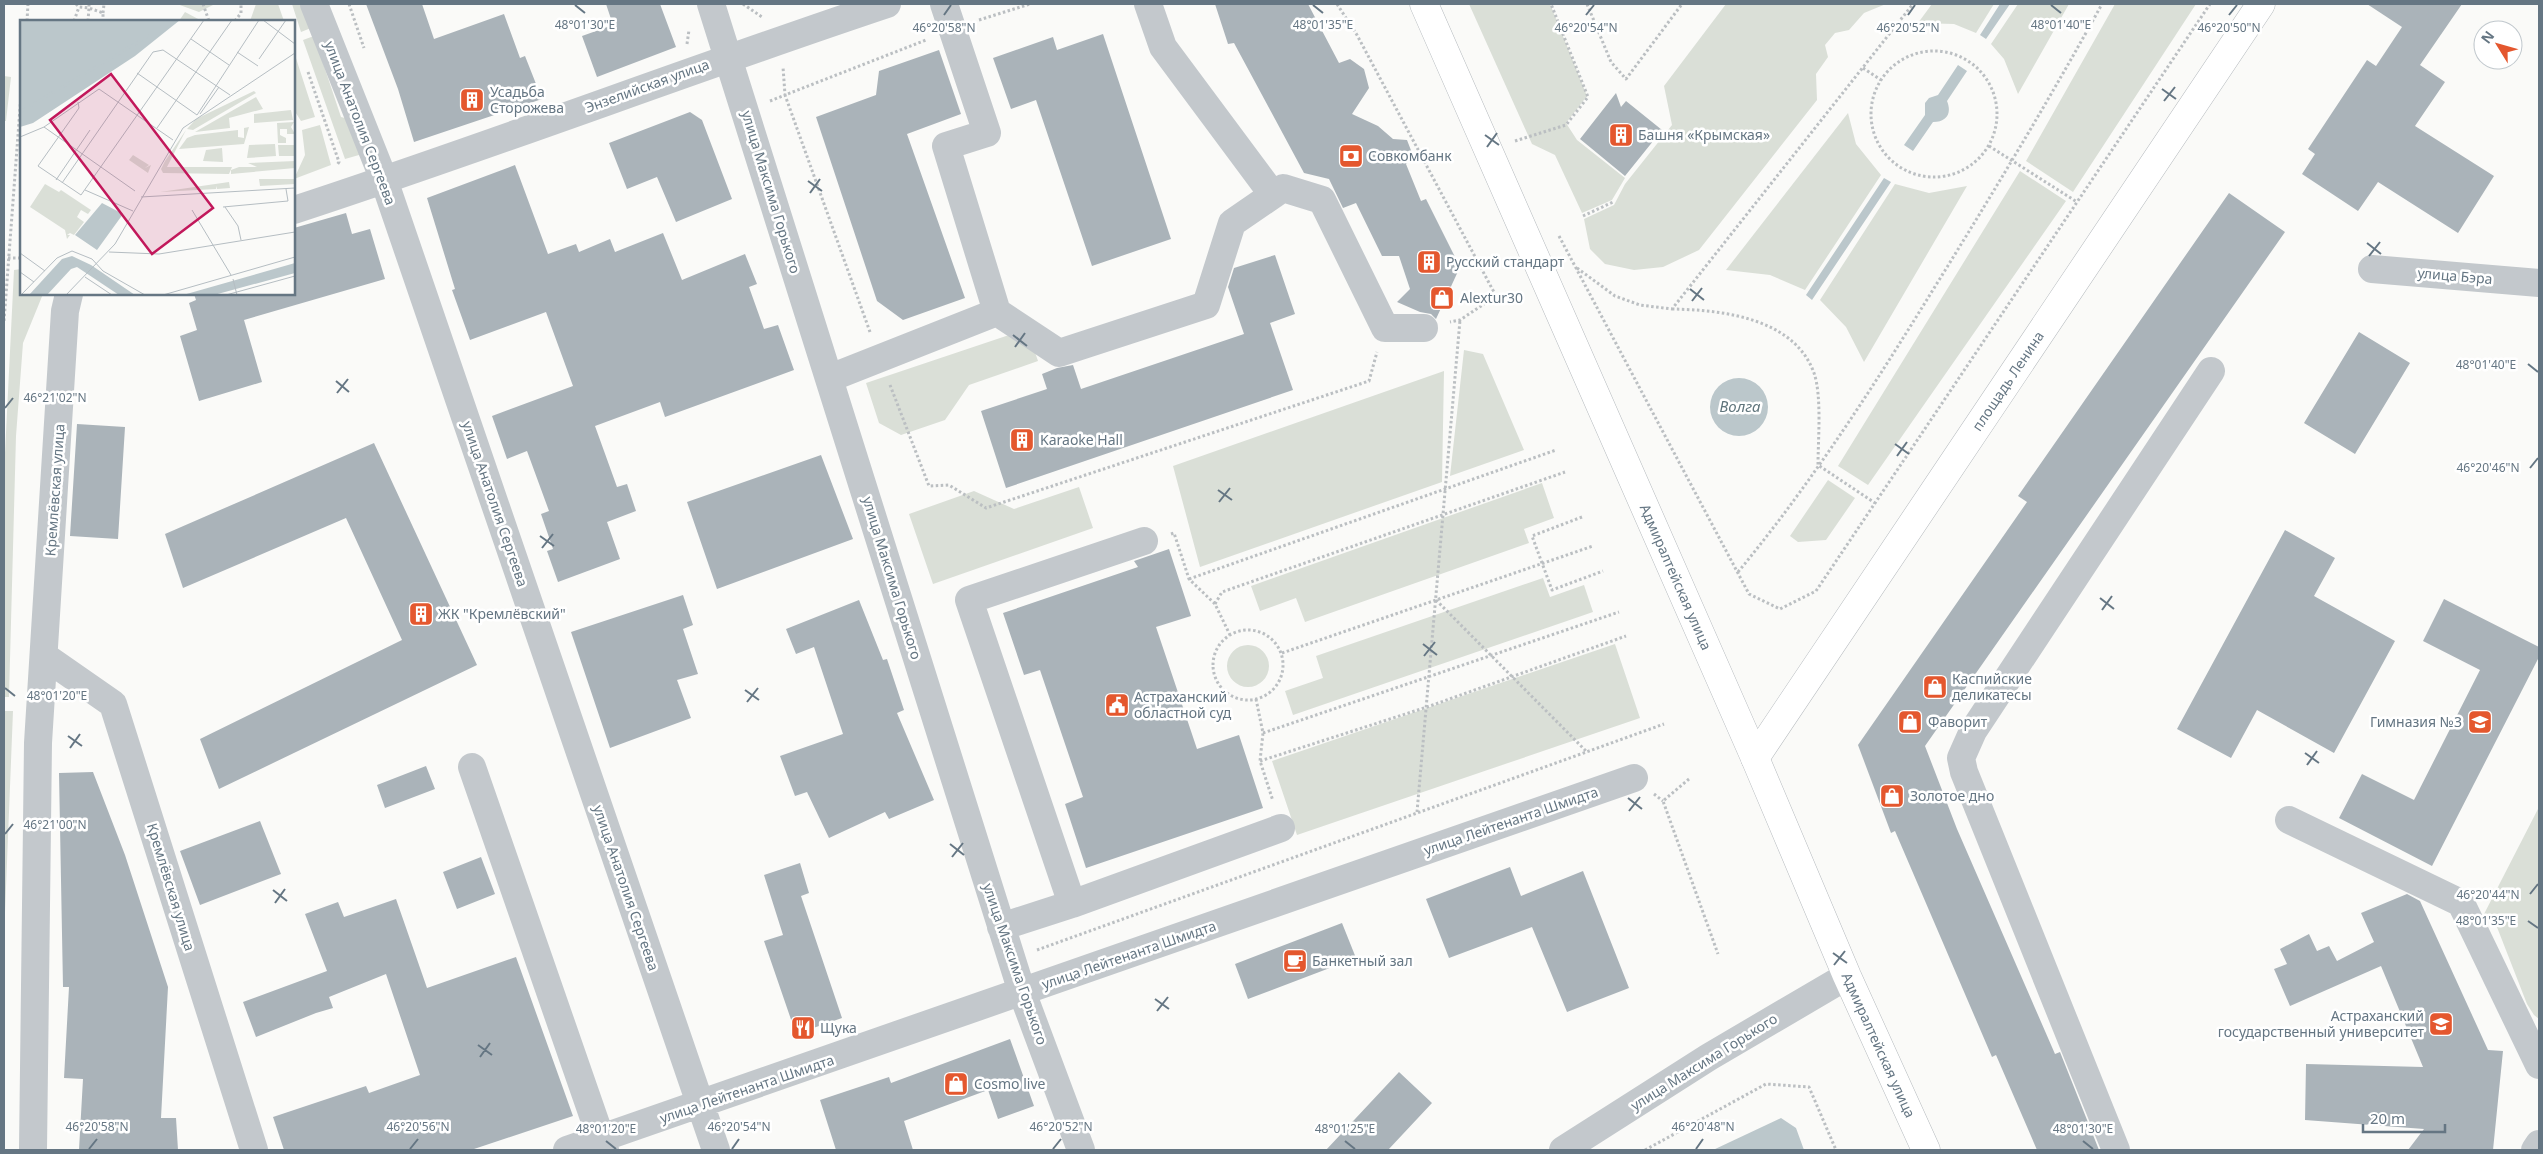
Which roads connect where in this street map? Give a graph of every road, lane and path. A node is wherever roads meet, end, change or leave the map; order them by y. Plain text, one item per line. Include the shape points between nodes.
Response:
1 (28, 4) edge
2 (104, 4) edge
3 (203, 4) edge
4 (241, 4) edge
5 (314, 4) edge
6 (349, 4) edge
7 (887, 4) edge
8 (944, 4) edge
9 (1148, 4) edge
10 (1337, 4) edge
11 (1424, 4) edge
12 (1551, 4) edge
13 (1587, 4) edge
14 (1682, 4) edge
15 (1913, 4) edge
16 (2102, 4) edge
17 (2210, 4) edge
18 (2261, 4) edge
19 (77, 5) edge
20 (89, 6) edge
21 (713, 8) edge
22 (103, 12) junction
23 (27, 20) edge
24 (74, 20) edge
25 (88, 20) edge
26 (104, 20) edge
27 (209, 20) edge
28 (236, 20) edge
29 (686, 47) dead end
30 (364, 49) dead end
31 (729, 56) junction
32 (306, 64) dead end
33 (1862, 68) junction
34 (1881, 80) junction
35 (20, 108) edge
36 (1515, 142) dead end
37 (1989, 146) junction
38 (2012, 159) junction
39 (334, 172) dead end
40 (384, 180) junction
41 (1272, 195) junction
42 (1613, 202) dead end
43 (2077, 202) junction
44 (295, 210) edge
45 (1583, 216) dead end
46 (1555, 229) dead end
47 (8, 258) junction
48 (20, 258) edge
49 (1576, 267) junction
50 (2372, 269) dead end
51 (2539, 283) edge
52 (69, 295) edge
53 (1672, 309) junction
54 (998, 312) junction
55 (4, 321) edge
56 (1424, 328) dead end
57 (2212, 371) dead end
58 (830, 378) junction
59 (1556, 450) dead end
60 (1818, 465) junction
61 (1565, 472) dead end
62 (1445, 489) junction
63 (1875, 503) junction
64 (1443, 514) junction
65 (1582, 517) dead end
66 (1144, 541) joint
67 (1593, 546) dead end
68 (1542, 563) junction
69 (1603, 572) dead end
70 (1738, 572) junction
71 (1189, 579) junction
72 (1436, 600) junction
73 (1215, 604) junction
74 (1619, 612) dead end
75 (1230, 635) junction
76 (1626, 636) dead end
77 (1282, 653) junction
78 (1491, 655) junction
79 (44, 656) junction
80 (1512, 676) junction
81 (1429, 677) junction
82 (1256, 699) junction
83 (1426, 707) junction
84 (1664, 724) dead end
85 (1263, 733) junction
86 (1587, 752) junction
87 (1755, 758) junction
88 (1260, 761) junction
89 (472, 767) dead end
90 (1634, 778) dead end
91 (1689, 779) dead end
92 (1418, 812) junction
93 (2289, 820) dead end
94 (1281, 828) joint
95 (1072, 904) junction
96 (1001, 927) junction
97 (1718, 954) dead end
98 (1011, 959) junction
99 (1847, 976) junction
100 (1022, 992) junction
101 (2539, 1064) edge
102 (701, 1105) junction
103 (2539, 1144) edge
104 (603, 1145) edge
105 (33, 1150) edge
106 (254, 1150) edge
107 (567, 1150) edge
108 (716, 1150) edge
109 (1081, 1150) edge
110 (1563, 1150) edge
111 (1645, 1150) edge
112 (1836, 1150) edge
113 (1926, 1150) edge
114 (2116, 1150) edge
115 (2535, 1150) edge

1 - 23 path
2 - 22 path
3 - 27 path
4 - 28 path via 241,13
5 - 40 street, улица Анатолия Сергеева
6 - 30 path
7 - 31 street, Энзелийская улица
8 - 54 street via 987,133 946,146
9 - 41 street via 1163,47
10 - 62 path via 1357,35 1496,296 1460,320
11 - 87 main road, Адмиралтейская улица
12 - 36 path via 1588,97 1566,125
13 - 14 path via 1611,62 1626,79
15 - 33 path
16 - 38 path
17 - 43 path
18 - 87 main road, площадь Ленина
19 - 20 path
19 - 24 path
20 - 22 path
20 - 25 path
21 - 29 path via 691,22
21 - 31 street, улица Максима Горького
22 - 26 path
31 - 40 street, Энзелийская улица
31 - 58 street, улица Максима Горького
32 - 39 path via 339,162
33 - 34 path
33 - 53 path
34 - 37 path via 1902,59 1922,51 1943,50 1964,57 1980,69 1992,86 1998,106 1997,127
34 - 37 path via 1874,91 1871,112 1874,134 1884,153 1899,167 1918,176 1938,178 1976,162
35 - 47 path
37 - 38 path
38 - 43 path
38 - 60 path via 1876,382
40 - 44 street, Энзелийская улица
40 - 102 street, улица Анатолия Сергеева
41 - 54 street via 1232,223 1206,305 1059,353
41 - 56 street via 1283,188 1322,200 1385,328
42 - 45 path
43 - 63 path
46 - 49 path
47 - 48 path
47 - 55 path
49 - 53 path via 1615,296 1640,305
49 - 70 path
50 - 51 street, улица Бэра
52 - 79 street, Кремлёвская улица via 65,311
53 - 60 path via 1730,314 1766,324 1803,350 1814,374
54 - 58 street
57 - 114 street via 1973,730 1961,758
58 - 96 street, улица Максима Горького
59 - 62 path
60 - 63 path
60 - 70 path via 1779,523
61 - 64 path
62 - 64 path
62 - 71 path
63 - 70 path via 1816,591 1780,608 1749,594
64 - 72 path
64 - 73 path via 1222,592
65 - 68 path via 1532,536
66 - 71 path via 1174,533
66 - 95 street via 969,600
67 - 68 path
68 - 69 path via 1552,590
68 - 72 path
71 - 73 path
72 - 77 path
72 - 78 path
72 - 81 path
73 - 75 path
74 - 78 path
75 - 77 path via 1241,630 1265,634
75 - 82 path via 1215,653 1215,676 1228,694 1238,699
76 - 80 path
77 - 82 path via 1283,673 1278,684 1271,692
78 - 80 path
78 - 81 path
79 - 105 street, Кремлёвская улица via 38,743
79 - 106 street, Кремлёвская улица via 113,704
80 - 83 path
80 - 86 path
81 - 83 path
81 - 85 path
82 - 85 path
83 - 88 path
83 - 92 path
84 - 86 path
85 - 88 path
86 - 92 path
87 - 99 main road, Адмиралтейская улица
88 - 94 path
89 - 104 street
90 - 100 street, улица Лейтенанта Шмидта
91 - 97 path via 1663,801
92 - 98 path
93 - 101 street via 2461,903
94 - 95 street
95 - 96 street
96 - 98 street, улица Максима Горького
98 - 100 street, улица Максима Горького
99 - 110 street, улица Максима Горького via 1709,1057
99 - 113 main road, Адмиралтейская улица
100 - 102 street, улица Лейтенанта Шмидта
100 - 109 street, улица Максима Горького
102 - 104 street, улица Лейтенанта Шмидта
102 - 108 street, улица Анатолия Сергеева
103 - 115 street
104 - 107 street, улица Лейтенанта Шмидта
111 - 112 path via 1766,1084 1809,1087

